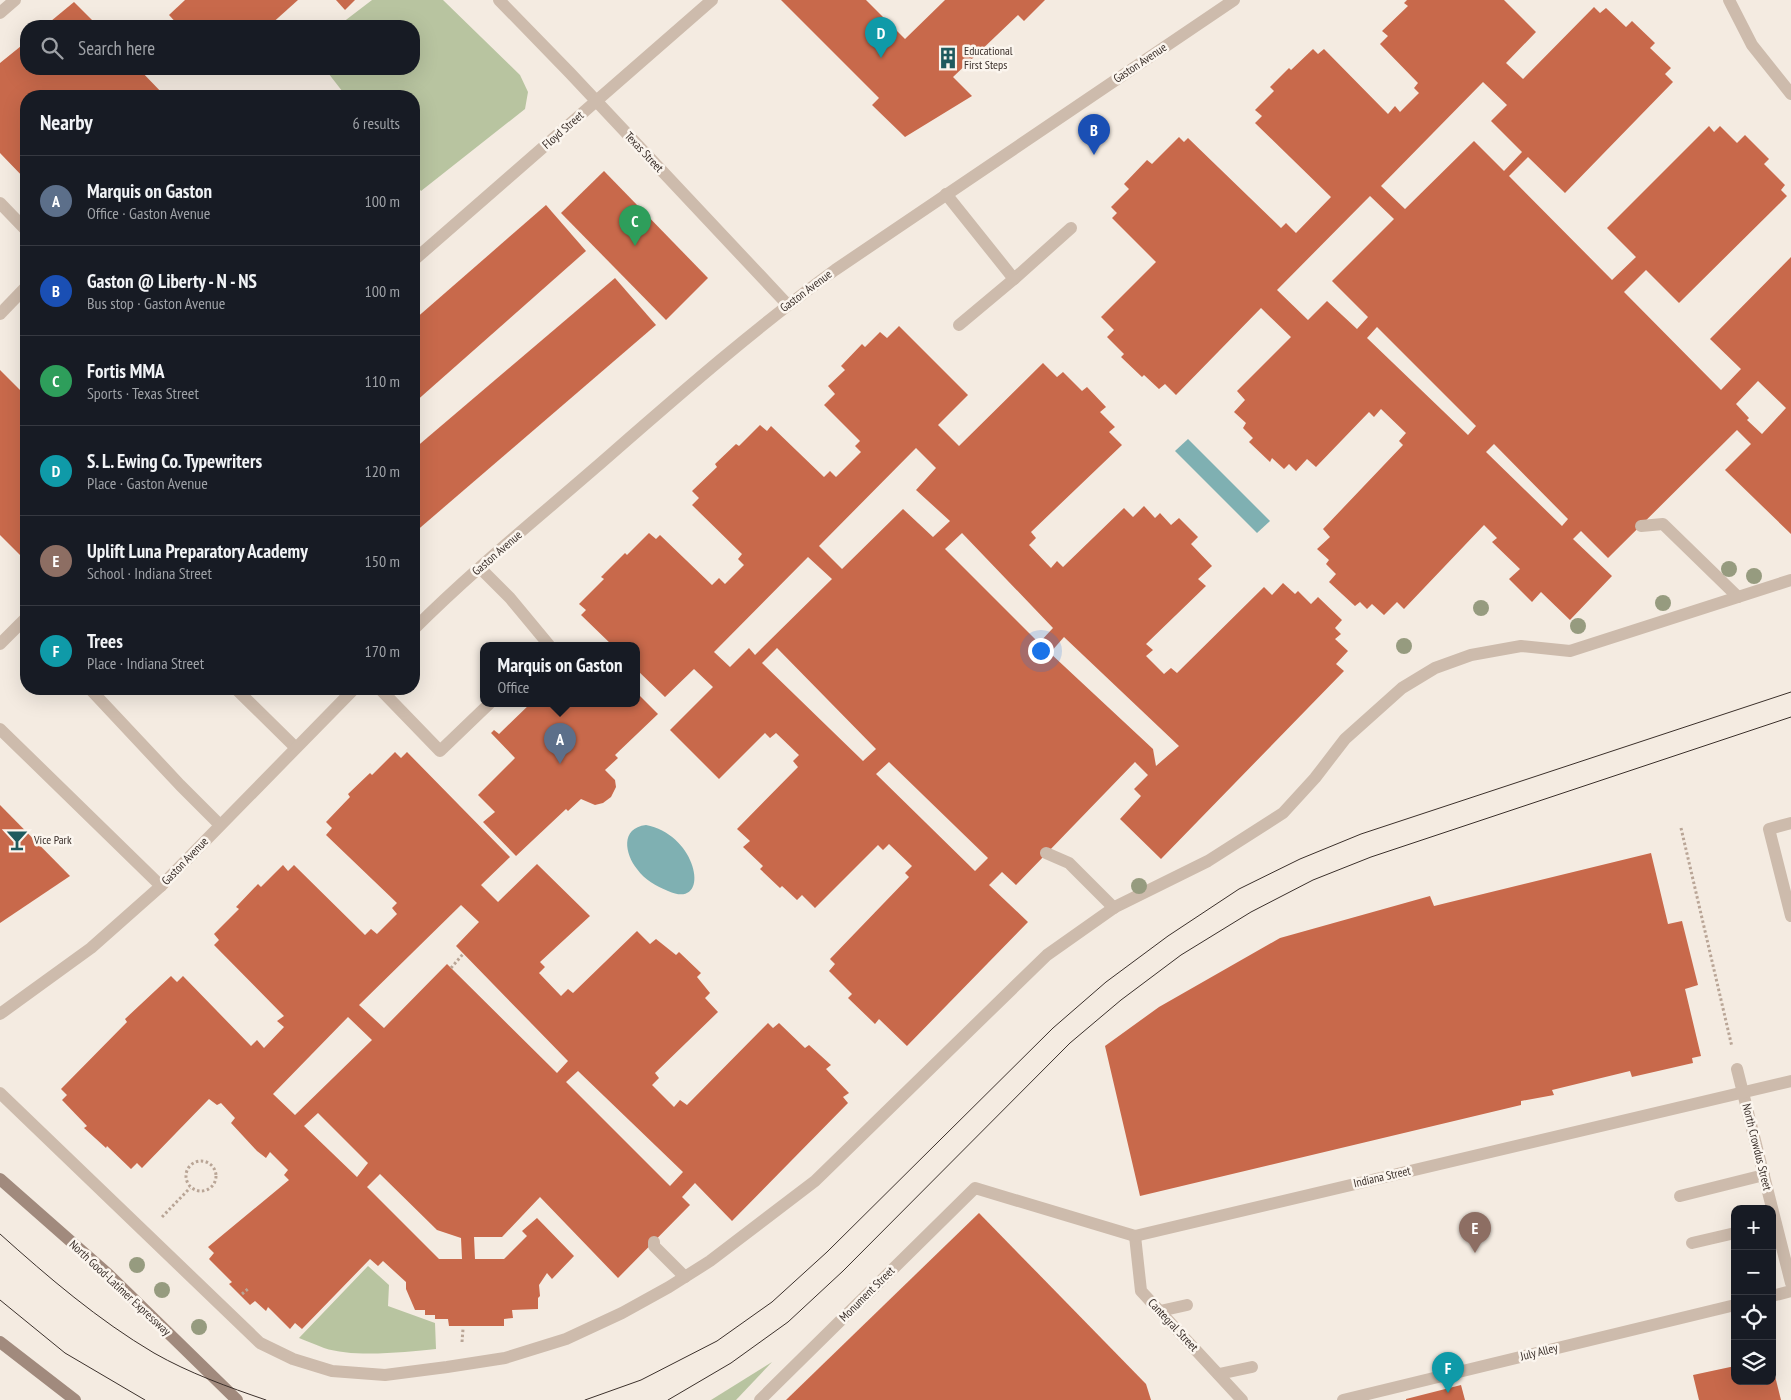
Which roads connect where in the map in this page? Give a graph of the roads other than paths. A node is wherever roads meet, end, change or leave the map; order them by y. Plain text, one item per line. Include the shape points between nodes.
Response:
1 (15, 0) edge
2 (499, 0) edge
3 (712, 0) edge
4 (1730, 0) edge
5 (1228, 1) edge
6 (0, 13) edge
7 (1791, 94) edge
8 (596, 101) junction
9 (946, 194) junction
10 (0, 203) edge
11 (20, 224) edge
12 (1071, 228) dead end
13 (420, 255) edge
14 (1014, 279) junction
15 (20, 294) edge
16 (787, 304) junction
17 (0, 314) edge
18 (959, 325) dead end
19 (1641, 526) dead end
20 (480, 568) junction
21 (1791, 580) edge
22 (1738, 597) junction
23 (420, 621) edge
24 (20, 626) edge
25 (547, 642) edge
26 (0, 644) edge
27 (96, 695) edge
28 (242, 695) edge
29 (348, 695) edge
30 (386, 695) edge
31 (486, 707) edge
32 (0, 729) edge
33 (295, 747) junction
34 (1791, 823) edge
35 (220, 825) junction
36 (1046, 853) dead end
37 (161, 886) junction
38 (1114, 908) junction
39 (1791, 916) edge
40 (0, 1014) edge
41 (1738, 1069) dead end
42 (1791, 1081) edge
43 (1743, 1092) junction
44 (0, 1093) edge
45 (1764, 1176) junction
46 (0, 1179) edge
47 (1680, 1196) dead end
48 (1770, 1205) edge
49 (1776, 1229) edge
50 (1731, 1234) edge
51 (1135, 1236) junction
52 (654, 1242) dead end
53 (1692, 1243) dead end
54 (685, 1277) junction
55 (1791, 1283) edge
56 (1791, 1291) edge
57 (1776, 1295) edge
58 (1187, 1304) dead end
59 (1731, 1306) edge
60 (1160, 1311) junction
61 (0, 1342) edge
62 (1252, 1367) dead end
63 (1219, 1374) junction
64 (76, 1400) edge
65 (237, 1400) edge
66 (760, 1400) edge
67 (1242, 1400) edge
68 (1343, 1400) edge

1 - 6 street
2 - 8 street, Texas Street
3 - 8 street, Floyd Street
4 - 7 street via 1752,45
5 - 9 street, Gaston Avenue
8 - 13 street, Floyd Street
8 - 16 street, Texas Street
9 - 14 street
9 - 16 street, Gaston Avenue
10 - 11 street
12 - 14 street
14 - 18 street
15 - 17 street
16 - 20 street, Gaston Avenue
19 - 22 street via 1663,524
20 - 23 street, Gaston Avenue
20 - 25 street
21 - 22 street
22 - 38 street via 1570,651 1521,646 1471,655 1435,668 1402,688 1346,739 1283,814 1208,861
24 - 26 street
27 - 35 street
28 - 33 street
29 - 33 street, Gaston Avenue
30 - 31 street via 440,751
32 - 37 street
33 - 35 street, Gaston Avenue
34 - 39 street via 1769,829
35 - 37 street, Gaston Avenue
36 - 38 street via 1069,863
37 - 40 street, Gaston Avenue via 91,948
38 - 54 street via 1047,955 815,1181
41 - 43 street, North Crowdus Street
42 - 43 street, Indiana Street
43 - 45 street, North Crowdus Street
43 - 51 street, Indiana Street
44 - 54 street via 260,1343 293,1359 332,1371 386,1375 505,1358 566,1339 622,1313
45 - 47 street
45 - 48 street, North Crowdus Street
46 - 65 main road, North Good-Latimer Expressway via 109,1275
49 - 55 street, North Crowdus Street
50 - 53 street
51 - 60 street, Cantegral Street via 1141,1291
51 - 66 street, Monument Street via 975,1188
52 - 54 street via 654,1246
56 - 57 street
58 - 60 street
59 - 68 street, July Alley
60 - 63 street, Cantegral Street
61 - 64 main road
62 - 63 street
63 - 67 street, Cantegral Street

